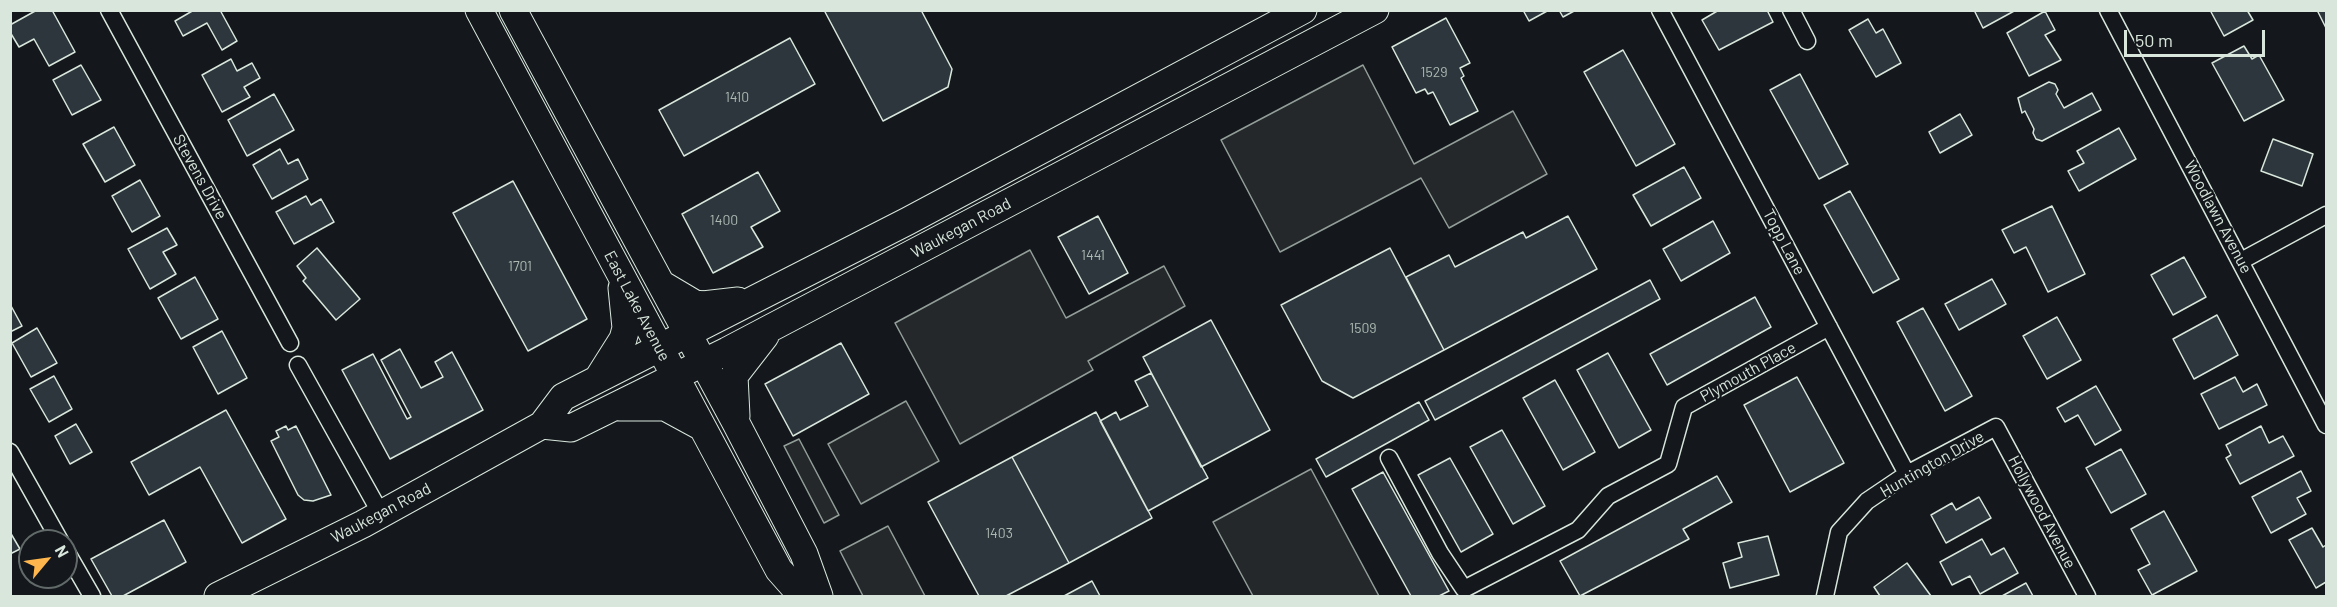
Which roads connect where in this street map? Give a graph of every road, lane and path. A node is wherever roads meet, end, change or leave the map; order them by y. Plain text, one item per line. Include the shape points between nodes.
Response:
1 (109, 10) edge
2 (479, 10) edge
3 (513, 10) edge
4 (1303, 10) edge
5 (1375, 10) edge
6 (1660, 10) edge
7 (1791, 10) edge
8 (2108, 10) edge
9 (1807, 41) dead end
10 (2326, 215) edge
11 (2241, 261) junction
12 (621, 275) junction
13 (663, 285) junction
14 (757, 298) junction
15 (1829, 327) junction
16 (770, 329) junction
17 (688, 333) junction
18 (290, 343) dead end
19 (659, 348) junction
20 (704, 362) junction
21 (298, 365) dead end
22 (675, 376) junction
23 (597, 379) junction
24 (613, 407) junction
25 (736, 423) junction
26 (542, 425) junction
27 (2326, 425) edge
28 (700, 426) junction
29 (1996, 427) joint
30 (10, 452) edge
31 (1389, 458) dead end
32 (1907, 474) junction
33 (381, 514) junction
34 (53, 529) edge
35 (78, 572) edge
36 (92, 597) edge
37 (218, 597) edge
38 (802, 597) edge
39 (819, 597) edge
40 (1825, 597) edge
41 (2087, 597) edge

1 - 18 street, Stevens Drive
2 - 12 main road, East Lake Avenue
3 - 13 main road, East Lake Avenue
4 - 14 main road, Waukegan Road
5 - 16 main road, Waukegan Road
6 - 15 street, Topp Lane
7 - 9 street
8 - 11 street, Woodlawn Avenue
10 - 11 street
11 - 27 street, Woodlawn Avenue
12 - 19 main road, East Lake Avenue
12 - 23 main road via 623,339
13 - 14 main road via 695,304
13 - 17 main road, East Lake Avenue
14 - 17 main road, Waukegan Road
15 - 31 street, Plymouth Place via 1684,407 1668,464 1608,496 1578,530 1464,589
15 - 32 street, Topp Lane
16 - 20 main road, Waukegan Road
16 - 25 main road via 734,376
17 - 19 main road, Waukegan Road
17 - 20 main road, East Lake Avenue
19 - 22 main road, East Lake Avenue
19 - 23 main road, Waukegan Road
20 - 22 main road, Waukegan Road
20 - 25 main road, East Lake Avenue
21 - 33 street
22 - 24 main road, Waukegan Road
22 - 28 main road, East Lake Avenue
23 - 26 main road, Waukegan Road via 563,397
24 - 26 main road, Waukegan Road via 571,428
24 - 28 main road via 665,407
25 - 39 main road, East Lake Avenue via 804,554
26 - 33 main road, Waukegan Road
28 - 38 main road, East Lake Avenue via 778,570
29 - 32 street, Huntington Drive
29 - 41 street, Hollywood Avenue
30 - 34 street
32 - 40 street, Huntington Drive via 1867,501 1839,532
33 - 37 main road, Waukegan Road
35 - 36 street

